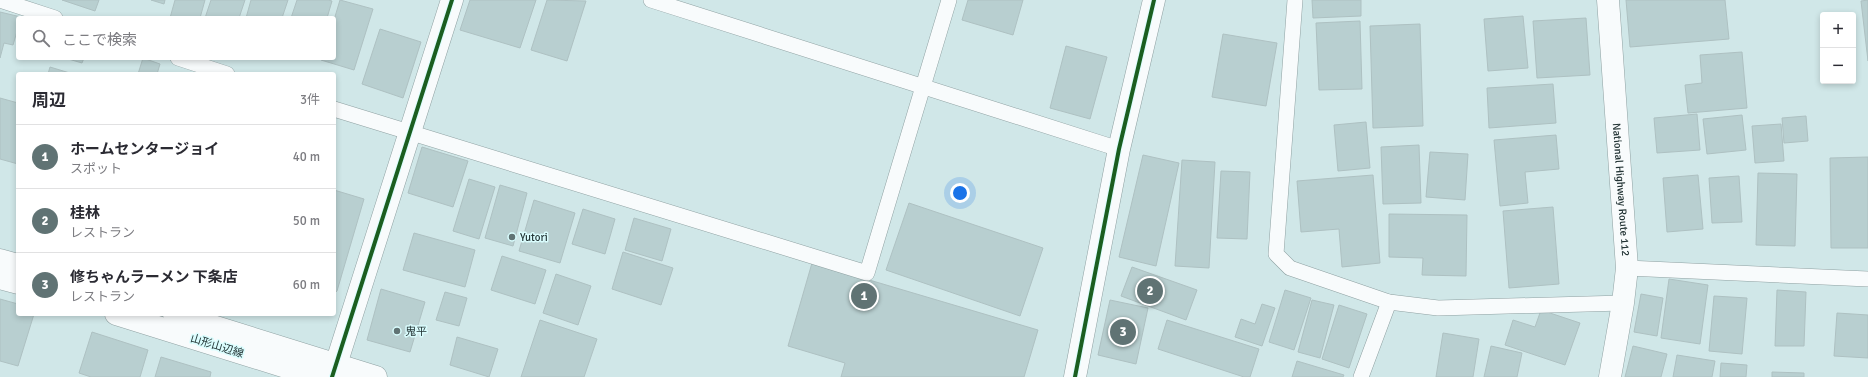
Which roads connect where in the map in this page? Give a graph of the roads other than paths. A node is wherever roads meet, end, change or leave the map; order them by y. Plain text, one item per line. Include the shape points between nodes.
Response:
1 (0, 0) edge
2 (452, 0) edge
3 (651, 0) edge
4 (948, 0) edge
5 (1154, 0) edge
6 (1295, 0) edge
7 (1608, 0) edge
8 (49, 16) edge
9 (184, 60) edge
10 (221, 72) edge
11 (923, 86) junction
12 (336, 110) edge
13 (409, 133) junction
14 (1119, 149) junction
15 (0, 260) edge
16 (16, 264) edge
17 (1627, 268) junction
18 (0, 278) edge
19 (1868, 279) edge
20 (16, 282) edge
21 (1389, 302) junction
22 (1623, 303) junction
23 (122, 316) edge
24 (180, 316) edge
25 (334, 371) edge
26 (318, 377) edge
27 (376, 377) edge
28 (1076, 377) edge
29 (1361, 377) edge
30 (1610, 377) edge

1 - 8 lane
2 - 13 main road
3 - 11 lane
4 - 11 lane
5 - 14 main road
6 - 21 lane via 1276,254 1290,268
7 - 17 main road, National Highway Route 112
9 - 10 lane
11 - 13 lane via 867,273
11 - 14 lane
12 - 13 lane
13 - 25 main road
14 - 28 main road
15 - 16 main road
17 - 19 lane
17 - 22 main road, National Highway Route 112
18 - 20 main road
21 - 22 lane via 1438,308
21 - 29 lane
22 - 30 main road, National Highway Route 112
23 - 26 main road, 山形山辺線
24 - 25 main road, 山形山辺線
25 - 27 main road, 山形山辺線

